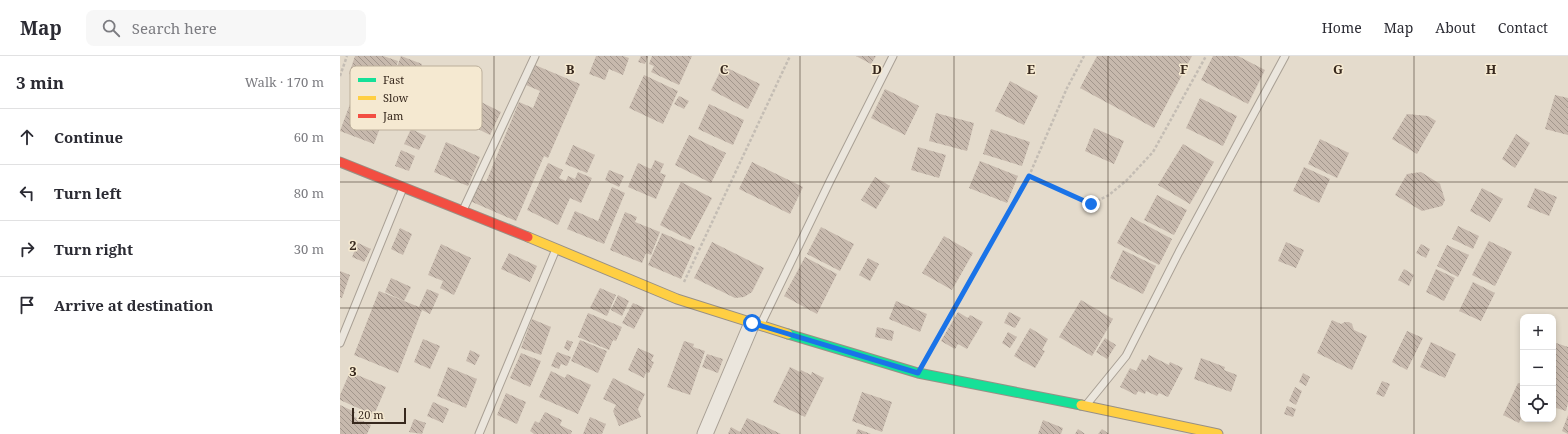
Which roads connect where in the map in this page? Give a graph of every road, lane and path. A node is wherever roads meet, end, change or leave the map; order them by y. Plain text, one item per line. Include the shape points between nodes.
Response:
1 (347, 56) edge
2 (535, 56) edge
3 (790, 56) edge
4 (893, 56) edge
5 (1084, 56) edge
6 (1206, 56) edge
7 (1285, 56) edge
8 (340, 76) edge
9 (340, 162) edge
10 (1029, 176) junction
11 (404, 186) junction
12 (463, 210) junction
13 (556, 249) junction
14 (677, 299) junction
15 (756, 325) junction
16 (340, 343) edge
17 (918, 373) junction
18 (1086, 406) junction
19 (479, 434) edge
20 (705, 434) edge
21 (1218, 434) edge

1 - 8 path
2 - 12 lane
3 - 14 path
4 - 15 lane
5 - 10 path via 1067,88
6 - 10 path via 1154,152 1109,195 1091,204
7 - 18 lane via 1182,246 1126,356
9 - 11 street
10 - 17 path
11 - 12 street
11 - 16 lane
12 - 13 street
13 - 14 street
13 - 19 lane
14 - 15 street
15 - 17 street
15 - 20 street
17 - 18 street
18 - 21 street

